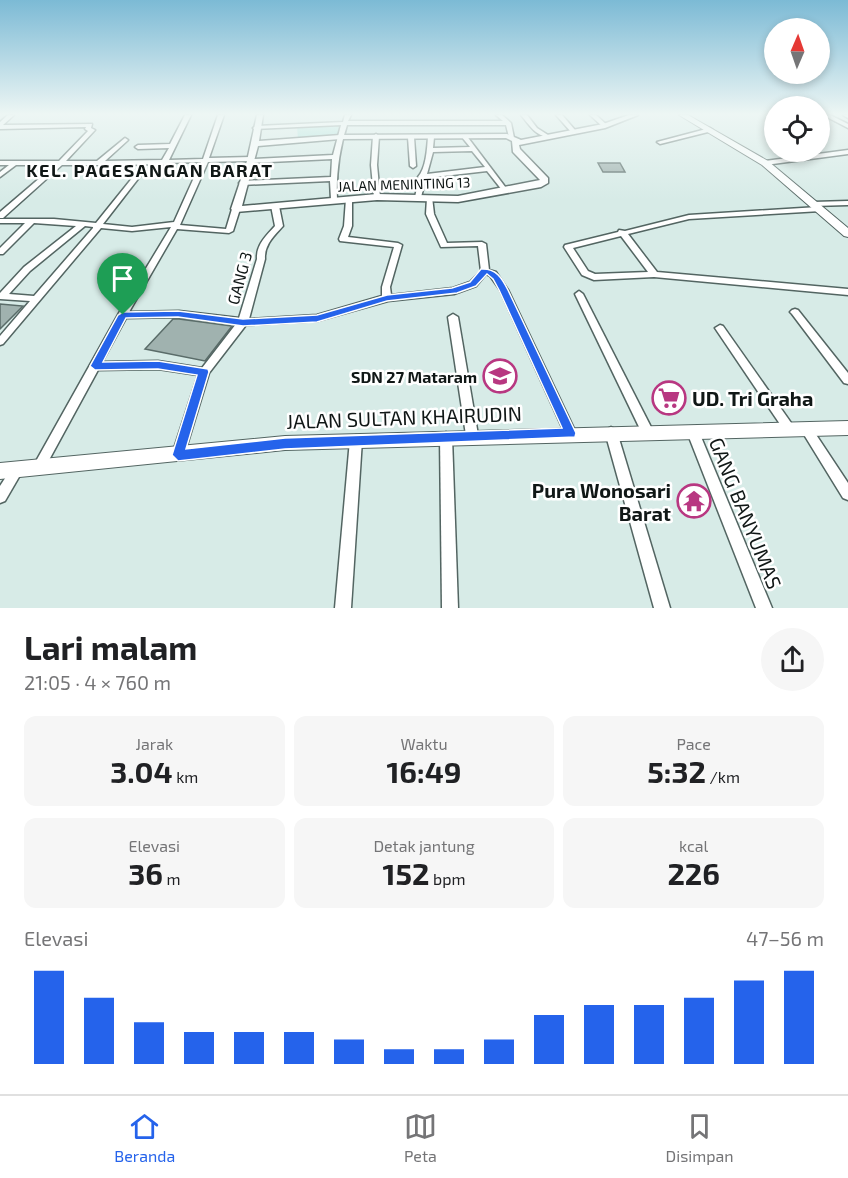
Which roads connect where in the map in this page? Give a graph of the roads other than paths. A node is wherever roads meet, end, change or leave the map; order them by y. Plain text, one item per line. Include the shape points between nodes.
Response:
1 (79, 143) edge
2 (121, 143) edge
3 (211, 143) edge
4 (262, 143) edge
5 (339, 143) edge
6 (375, 143) edge
7 (411, 143) edge
8 (432, 143) edge
9 (468, 143) edge
10 (514, 143) edge
11 (732, 143) edge
12 (254, 144) joint
13 (172, 146) joint
14 (138, 147) dead end
15 (471, 149) junction
16 (433, 150) junction
17 (848, 153) edge
18 (336, 158) junction
19 (251, 160) junction
20 (205, 161) junction
21 (16, 162) junction
22 (62, 162) junction
23 (0, 163) edge
24 (99, 163) junction
25 (122, 163) junction
26 (164, 163) junction
27 (765, 163) junction
28 (413, 166) dead end
29 (487, 169) junction
30 (0, 175) edge
31 (422, 177) junction
32 (333, 179) junction
33 (242, 183) junction
34 (504, 189) junction
35 (377, 197) junction
36 (418, 197) junction
37 (430, 198) junction
38 (349, 199) junction
39 (334, 200) junction
40 (848, 203) edge
41 (275, 206) junction
42 (815, 207) junction
43 (236, 209) junction
44 (0, 216) edge
45 (0, 221) edge
46 (32, 221) junction
47 (83, 224) junction
48 (176, 225) junction
49 (96, 228) junction
50 (622, 232) junction
51 (848, 234) edge
52 (0, 252) edge
53 (485, 271) junction
54 (654, 274) junction
55 (848, 292) edge
56 (579, 294) dead end
57 (1, 296) edge
58 (387, 298) junction
59 (36, 299) junction
60 (795, 312) dead end
61 (123, 315) junction
62 (453, 317) dead end
63 (243, 322) junction
64 (720, 328) dead end
65 (1, 338) edge
66 (95, 366) junction
67 (204, 372) junction
68 (848, 381) edge
69 (848, 428) edge
70 (798, 430) junction
71 (647, 431) junction
72 (611, 432) junction
73 (693, 432) junction
74 (570, 433) junction
75 (472, 435) junction
76 (446, 437) junction
77 (356, 440) junction
78 (178, 455) junction
79 (38, 469) junction
80 (9, 471) edge
81 (848, 494) edge
82 (0, 497) edge
83 (343, 608) edge
84 (450, 608) edge
85 (662, 608) edge
86 (764, 608) edge

1 - 22 street
2 - 24 street
3 - 20 street
4 - 12 street
5 - 18 street
6 - 35 street
7 - 28 street
8 - 16 street
9 - 15 street
10 - 34 street, JALAN MENINTING 13 via 516,150 544,177 544,183
11 - 27 main road
12 - 19 street
13 - 14 street
13 - 26 street
15 - 16 street
15 - 29 street
16 - 31 street
17 - 27 street
18 - 19 street
18 - 32 street
19 - 20 street
19 - 33 street
20 - 26 street
20 - 48 street
21 - 22 street
21 - 23 street
21 - 30 street
22 - 24 street
22 - 44 street
24 - 25 street
25 - 26 street
25 - 49 street via 116,174 138,175
27 - 42 main road
29 - 31 street
29 - 34 street
31 - 36 street
32 - 33 street
32 - 39 street
33 - 43 street
34 - 37 street, JALAN MENINTING 13 via 464,198
35 - 36 street, JALAN MENINTING 13
35 - 38 street, JALAN MENINTING 13
36 - 37 street, JALAN MENINTING 13
37 - 53 street via 430,214 444,245 482,244
38 - 39 street, JALAN MENINTING 13
38 - 58 street via 348,226 343,239 398,245 386,288
39 - 41 street, JALAN MENINTING 13
40 - 42 street
41 - 43 street, JALAN MENINTING 13
41 - 63 street, GANG 3 via 279,226 264,243
42 - 50 street via 689,217
42 - 51 main road
43 - 48 street via 229,231
45 - 46 street
46 - 47 street
46 - 52 street
47 - 49 street
47 - 57 street
48 - 49 street
48 - 61 street
49 - 59 street
50 - 54 street
50 - 54 street via 568,247 590,275
53 - 58 street via 473,284 454,291
53 - 74 street via 494,274 504,290
54 - 55 street
56 - 71 street
57 - 59 street
58 - 63 street via 317,318
59 - 65 street
60 - 68 street
61 - 63 street via 178,314
61 - 66 street
62 - 75 street
63 - 67 street, GANG 3
64 - 70 street
66 - 67 street via 158,365
66 - 79 street
67 - 78 street, GANG 3
69 - 70 main road, JALAN SULTAN KHAIRUDIN
70 - 73 main road, JALAN SULTAN KHAIRUDIN
70 - 81 street
71 - 72 main road, JALAN SULTAN KHAIRUDIN
71 - 73 main road, JALAN SULTAN KHAIRUDIN
72 - 74 main road, JALAN SULTAN KHAIRUDIN
72 - 85 street
73 - 86 street, GANG BANYUMAS
74 - 75 main road, JALAN SULTAN KHAIRUDIN
75 - 76 main road, JALAN SULTAN KHAIRUDIN
76 - 77 main road, JALAN SULTAN KHAIRUDIN
76 - 84 street
77 - 78 main road, JALAN SULTAN KHAIRUDIN
77 - 83 street
78 - 79 main road, JALAN SULTAN KHAIRUDIN
79 - 80 main road, JALAN SULTAN KHAIRUDIN
80 - 82 street

